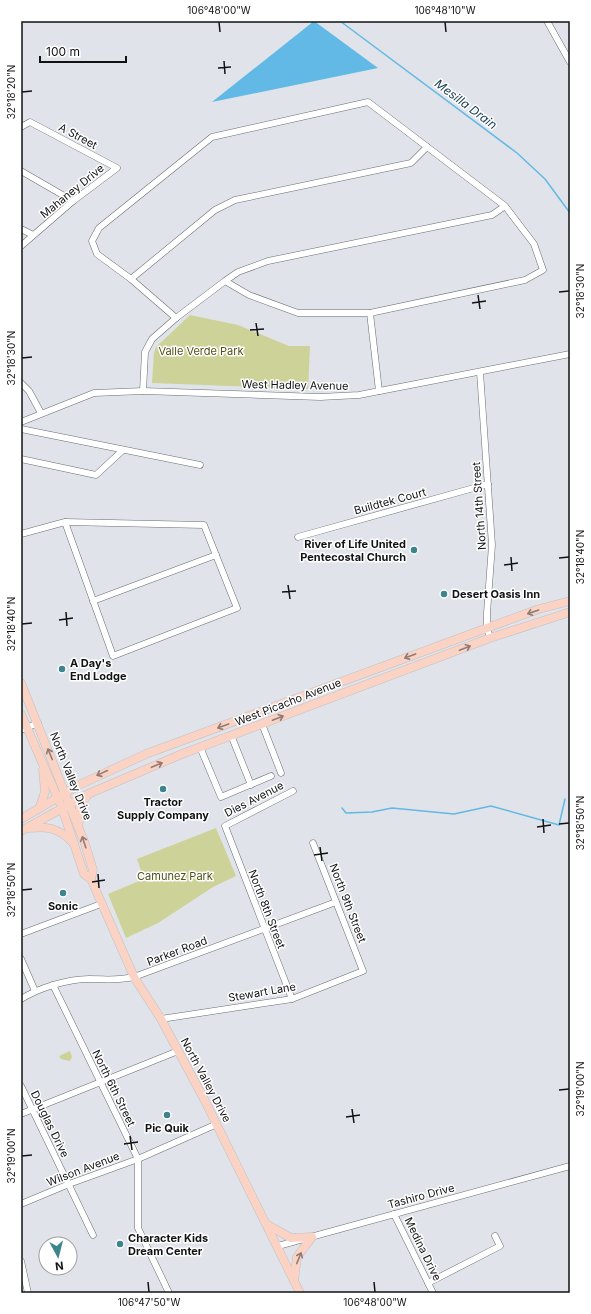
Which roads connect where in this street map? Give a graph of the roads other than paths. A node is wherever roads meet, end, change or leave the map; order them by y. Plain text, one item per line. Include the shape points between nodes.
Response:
1 (547, 21) edge
2 (570, 62) edge
3 (21, 127) edge
4 (427, 147) junction
5 (117, 168) joint
6 (21, 171) edge
7 (73, 201) junction
8 (505, 206) junction
9 (21, 229) edge
10 (33, 235) junction
11 (21, 246) edge
12 (131, 279) junction
13 (225, 281) junction
14 (370, 313) junction
15 (176, 318) junction
16 (570, 354) edge
17 (480, 372) junction
18 (21, 383) edge
19 (143, 391) junction
20 (380, 391) junction
21 (40, 413) junction
22 (21, 422) edge
23 (21, 429) edge
24 (123, 450) junction
25 (21, 459) edge
26 (200, 465) dead end
27 (488, 484) junction
28 (65, 522) junction
29 (21, 534) edge
30 (298, 537) dead end
31 (216, 555) junction
32 (93, 601) junction
33 (570, 601) edge
34 (570, 612) edge
35 (487, 628) junction
36 (490, 638) junction
37 (21, 683) edge
38 (21, 714) edge
39 (38, 723) junction
40 (262, 724) junction
41 (24, 729) edge
42 (232, 735) junction
43 (200, 747) junction
44 (42, 761) junction
45 (281, 773) dead end
46 (58, 775) junction
47 (271, 776) dead end
48 (79, 784) junction
49 (252, 785) junction
50 (292, 791) dead end
51 (65, 792) junction
52 (88, 794) junction
53 (57, 797) junction
54 (70, 803) junction
55 (62, 808) junction
56 (38, 809) junction
57 (21, 819) edge
58 (225, 826) joint
59 (79, 827) junction
60 (24, 830) edge
61 (313, 843) dead end
62 (74, 844) junction
63 (91, 879) junction
64 (336, 902) junction
65 (101, 904) junction
66 (264, 928) junction
67 (21, 934) edge
68 (21, 959) edge
69 (363, 971) joint
70 (134, 977) junction
71 (53, 985) junction
72 (35, 991) junction
73 (21, 999) edge
74 (292, 999) junction
75 (161, 1019) junction
76 (178, 1051) junction
77 (99, 1081) junction
78 (21, 1086) edge
79 (32, 1109) junction
80 (21, 1114) edge
81 (217, 1124) junction
82 (138, 1159) junction
83 (570, 1166) edge
84 (69, 1184) junction
85 (21, 1204) edge
86 (394, 1214) junction
87 (266, 1224) junction
88 (93, 1235) dead end
89 (495, 1236) dead end
90 (312, 1237) junction
91 (278, 1246) junction
92 (21, 1261) edge
93 (294, 1282) junction
94 (428, 1283) junction
95 (28, 1293) edge
96 (169, 1293) edge
97 (300, 1293) edge
98 (433, 1293) edge

1 - 2 street
3 - 5 street, A Street via 30,122
4 - 8 street
4 - 12 street via 411,163 236,200 215,210
4 - 12 street via 368,102 212,137 99,228 92,241 97,254
5 - 7 street, Mahaney Drive
6 - 7 street
7 - 10 street, Mahaney Drive
8 - 13 street via 492,215 268,261 238,272
8 - 14 street via 534,244 544,270 525,280
9 - 10 street
10 - 11 street, Mahaney Drive
12 - 15 street
13 - 14 street via 249,295 298,313
13 - 15 street
14 - 20 street
15 - 19 street via 152,339 145,352
16 - 17 street, West Hadley Avenue
17 - 20 street, West Hadley Avenue
17 - 27 street, North 14th Street
18 - 21 street
19 - 20 street, West Hadley Avenue via 320,397
19 - 21 street, West Hadley Avenue via 94,393
21 - 22 street, West Hadley Avenue
23 - 24 street
24 - 25 street via 96,474
24 - 26 street
27 - 30 street, Buildtek Court
27 - 35 street, North 14th Street via 492,545
28 - 29 street
28 - 31 street via 204,525
28 - 32 street
31 - 32 street
31 - 32 street via 237,608 113,656
33 -> 35 main road, West Picacho Avenue
34 - 36 main road, West Picacho Avenue
35 - 36 street, North 14th Street
35 -> 48 main road, West Picacho Avenue via 146,754
40 -> 36 main road, West Picacho Avenue
37 - 39 main road, North Valley Drive
38 - 41 main road, North Valley Drive
39 - 41 street
46 -> 39 main road, North Valley Drive
40 - 42 main road, West Picacho Avenue
40 - 45 street
41 - 44 main road, North Valley Drive
42 - 43 main road, West Picacho Avenue
42 - 49 street
43 - 49 street via 221,797
52 -> 43 main road, West Picacho Avenue
44 - 53 main road, North Valley Drive
44 - 56 main road via 45,792
46 - 48 main road via 71,784
46 - 51 main road, North Valley Drive
47 - 49 street
48 - 51 main road, West Picacho Avenue
50 - 58 street, Dies Avenue
51 - 53 main road, West Picacho Avenue
51 - 54 main road, North Valley Drive
52 - 54 main road, West Picacho Avenue
52 - 59 main road via 80,805
53 - 55 main road, North Valley Drive
53 - 56 main road, West Picacho Avenue
54 - 55 main road, West Picacho Avenue
54 - 59 main road, North Valley Drive
55 - 60 main road, West Picacho Avenue
55 - 62 main road, North Valley Drive
56 - 57 main road, West Picacho Avenue
58 - 66 street, North 8th Street
63 -> 59 main road, North Valley Drive via 93,870
60 - 62 main road via 44,826 56,829
61 - 64 street, North 9th Street
62 - 63 main road, North Valley Drive via 84,874
63 - 65 main road, North Valley Drive
64 - 66 street, Parker Road
64 - 69 street, North 9th Street
65 - 67 street
65 - 70 main road, North Valley Drive
66 - 70 street, Parker Road
66 - 74 street, North 8th Street
68 - 72 street
69 - 74 street, Stewart Lane
70 - 71 street, Parker Road via 115,981 87,979
70 - 75 main road, North Valley Drive
71 - 72 street, Parker Road
71 - 77 street, North 6th Street
72 - 73 street, Parker Road
74 - 75 street, Stewart Lane
75 - 76 main road, North Valley Drive
76 - 77 street
76 - 81 main road, North Valley Drive
77 - 79 street
77 - 82 street, North 6th Street
78 - 79 street, Douglas Drive
79 - 80 street
79 - 84 street, Douglas Drive
81 - 82 street, Wilson Avenue
81 - 87 main road, North Valley Drive
82 - 84 street, Wilson Avenue
82 - 96 street, North 6th Street via 138,1228
83 - 86 street, Tashiro Drive
84 - 85 street, Wilson Avenue
84 - 88 street, Douglas Drive
86 - 90 street, Tashiro Drive
86 - 94 street, Medina Drive
87 - 90 main road via 291,1238
87 - 91 main road, North Valley Drive
89 - 94 street via 500,1246
90 - 91 street, Tashiro Drive
93 -> 90 main road via 297,1257
91 - 93 main road, North Valley Drive
92 - 95 street
93 - 97 main road, North Valley Drive
94 - 98 street, Medina Drive

